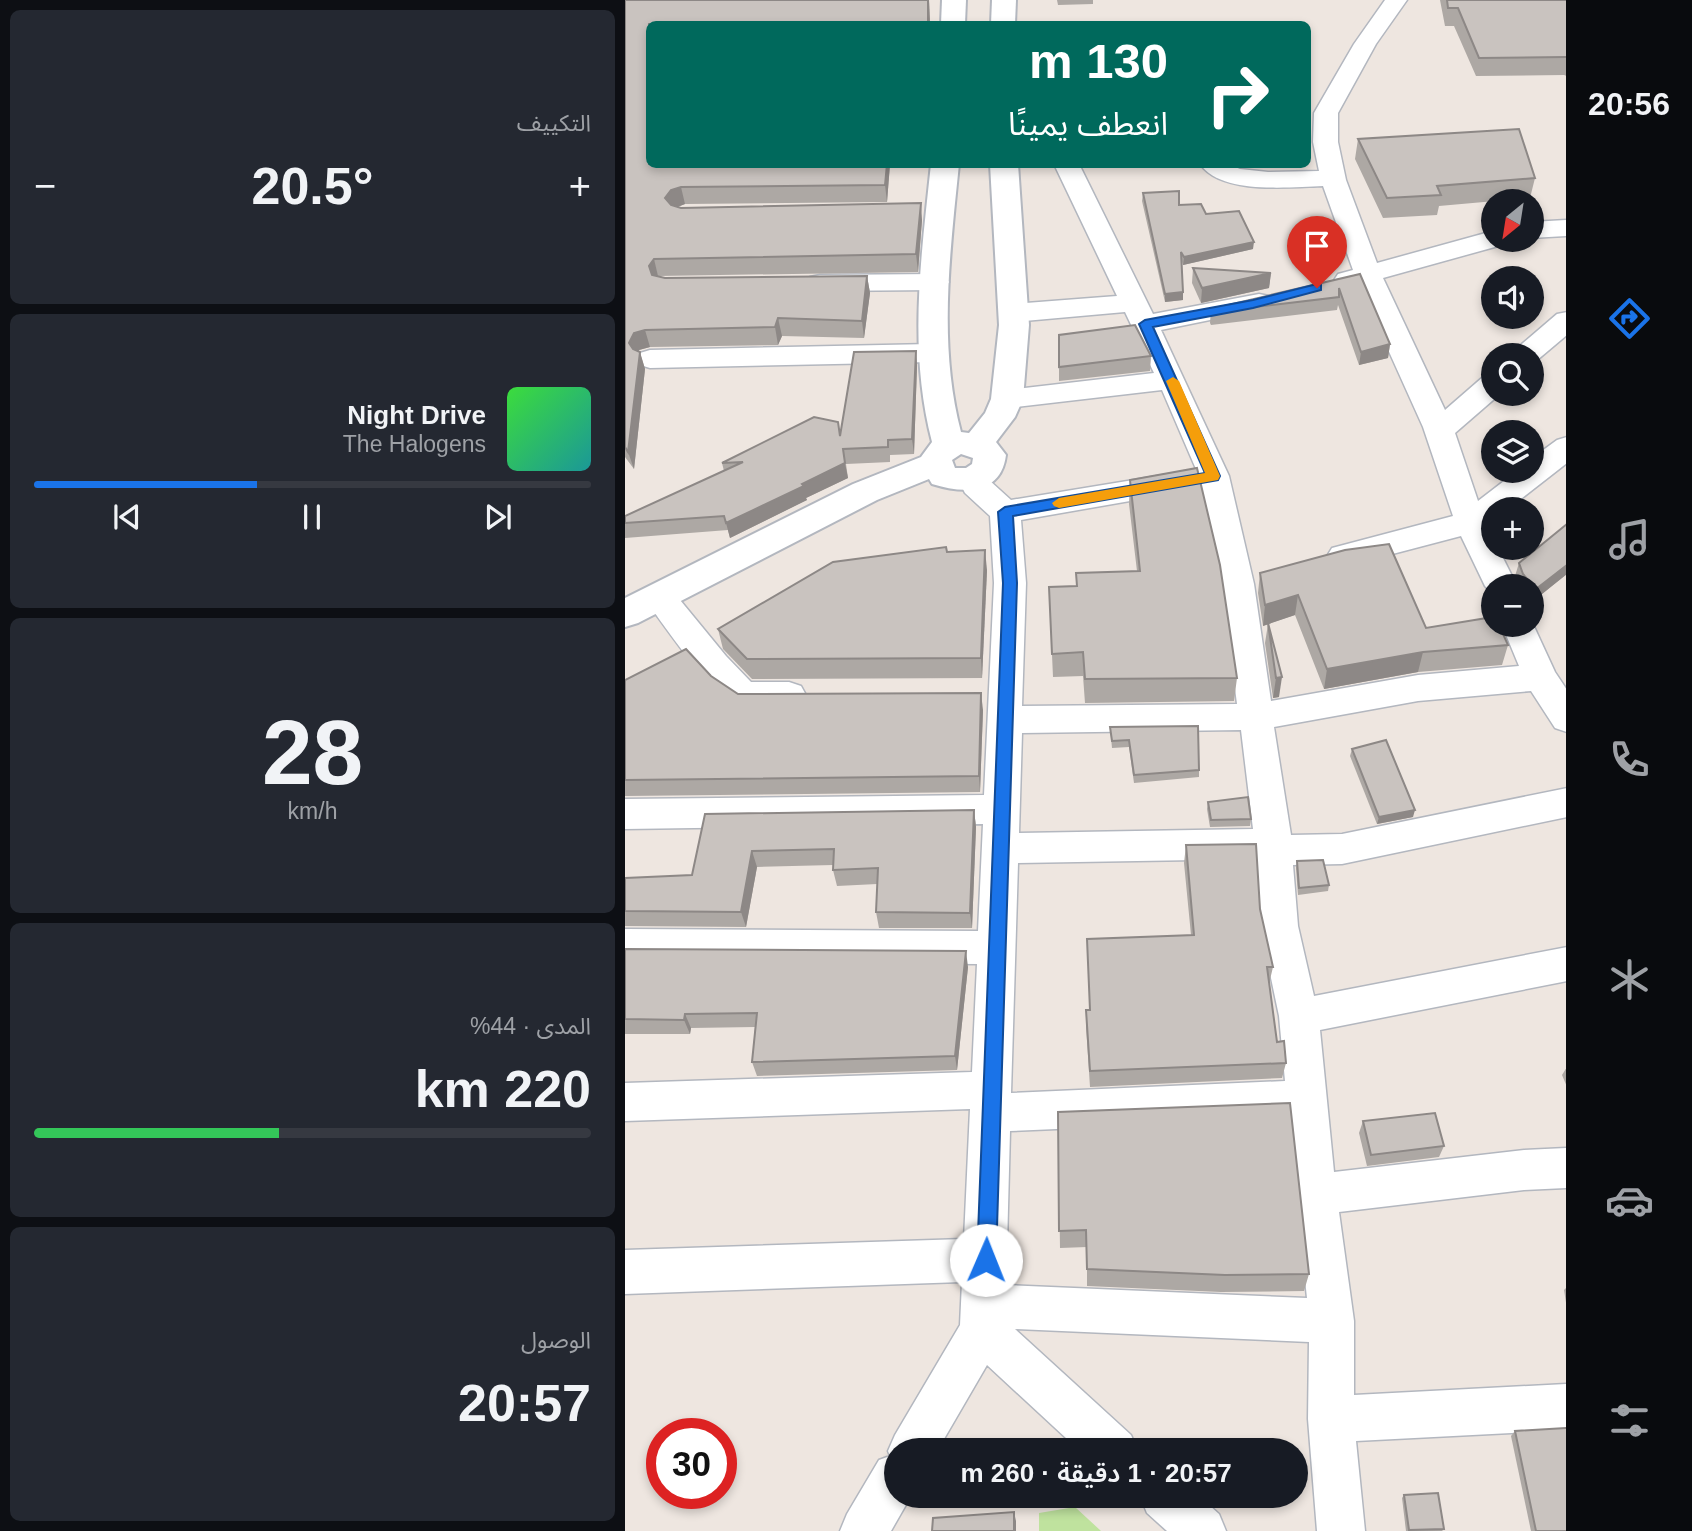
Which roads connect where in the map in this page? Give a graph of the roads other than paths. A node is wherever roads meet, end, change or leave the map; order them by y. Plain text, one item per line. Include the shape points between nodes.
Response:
1 (954, 0) edge
2 (1004, 0) edge
3 (1396, 0) edge
4 (953, 21) edge
5 (1003, 21) edge
6 (944, 168) edge
7 (1004, 168) edge
8 (1068, 168) edge
9 (1216, 168) edge
10 (1331, 178) junction
11 (1566, 228) edge
12 (1544, 229) edge
13 (1481, 242) edge
14 (1369, 274) junction
15 (936, 282) junction
16 (789, 283) edge
17 (1317, 288) edge
18 (1290, 295) edge
19 (1013, 313) junction
20 (1140, 314) junction
21 (1566, 320) edge
22 (1540, 343) edge
23 (931, 353) junction
24 (650, 359) dead end
25 (1172, 380) junction
26 (1481, 394) edge
27 (1007, 399) junction
28 (1439, 431) junction
29 (1566, 447) edge
30 (959, 459) junction
31 (1214, 476) junction
32 (1005, 512) junction
33 (1471, 522) junction
34 (1316, 563) edge
35 (1495, 574) edge
36 (660, 597) junction
37 (625, 614) edge
38 (1523, 637) edge
39 (1540, 677) junction
40 (818, 695) edge
41 (996, 703) junction
42 (1254, 718) junction
43 (1566, 719) edge
44 (1566, 802) edge
45 (1002, 808) junction
46 (625, 814) edge
47 (1273, 844) junction
48 (1000, 848) junction
49 (625, 946) edge
50 (996, 948) junction
51 (1566, 964) edge
52 (1299, 1016) junction
53 (1306, 1099) junction
54 (991, 1101) junction
55 (625, 1102) edge
56 (1566, 1168) edge
57 (1315, 1195) junction
58 (986, 1260) junction
59 (625, 1272) edge
60 (982, 1318) junction
61 (1332, 1321) junction
62 (1566, 1407) edge
63 (1331, 1419) junction
64 (918, 1438) edge
65 (1101, 1438) edge
66 (884, 1497) edge
67 (1177, 1508) edge
68 (864, 1531) edge
69 (1203, 1531) edge
70 (1341, 1531) edge

1 - 4 street
2 - 5 street
3 - 10 street via 1326,113
6 - 15 street via 927,212
7 - 19 street
8 - 20 street
9 - 10 street via 1247,178
10 - 14 street
11 - 12 street
13 - 14 street
14 - 17 street
14 - 28 street
15 - 16 street
15 - 23 street
18 - 20 street
19 - 20 street
19 - 27 street
20 - 25 street
21 - 22 street
23 - 24 street
23 - 30 street via 936,397
25 - 27 street
25 - 31 street
26 - 28 street
27 - 30 street via 999,417
28 - 33 street
29 - 33 street
30 - 32 street via 976,486
30 - 36 street via 865,492
31 - 32 street
31 - 42 street via 1251,580
32 - 41 street via 1010,583
33 - 34 street
33 - 35 street
36 - 37 street
36 - 40 street via 743,695
38 - 39 street
39 - 42 street via 1418,688
39 - 43 street
41 - 42 street
41 - 45 street
42 - 47 street
44 - 47 street via 1342,849 1291,849
45 - 46 street
45 - 48 street
47 - 48 street
47 - 52 street via 1279,926
48 - 50 street
49 - 50 street
50 - 54 street
51 - 52 street
52 - 53 street
53 - 54 street
53 - 57 street
54 - 55 street
54 - 58 street
56 - 57 street
57 - 61 street
58 - 59 street
58 - 60 street
60 - 61 street
60 - 64 street
60 - 65 street
61 - 63 street
62 - 63 street
63 - 70 street
66 - 68 street
67 - 69 street

